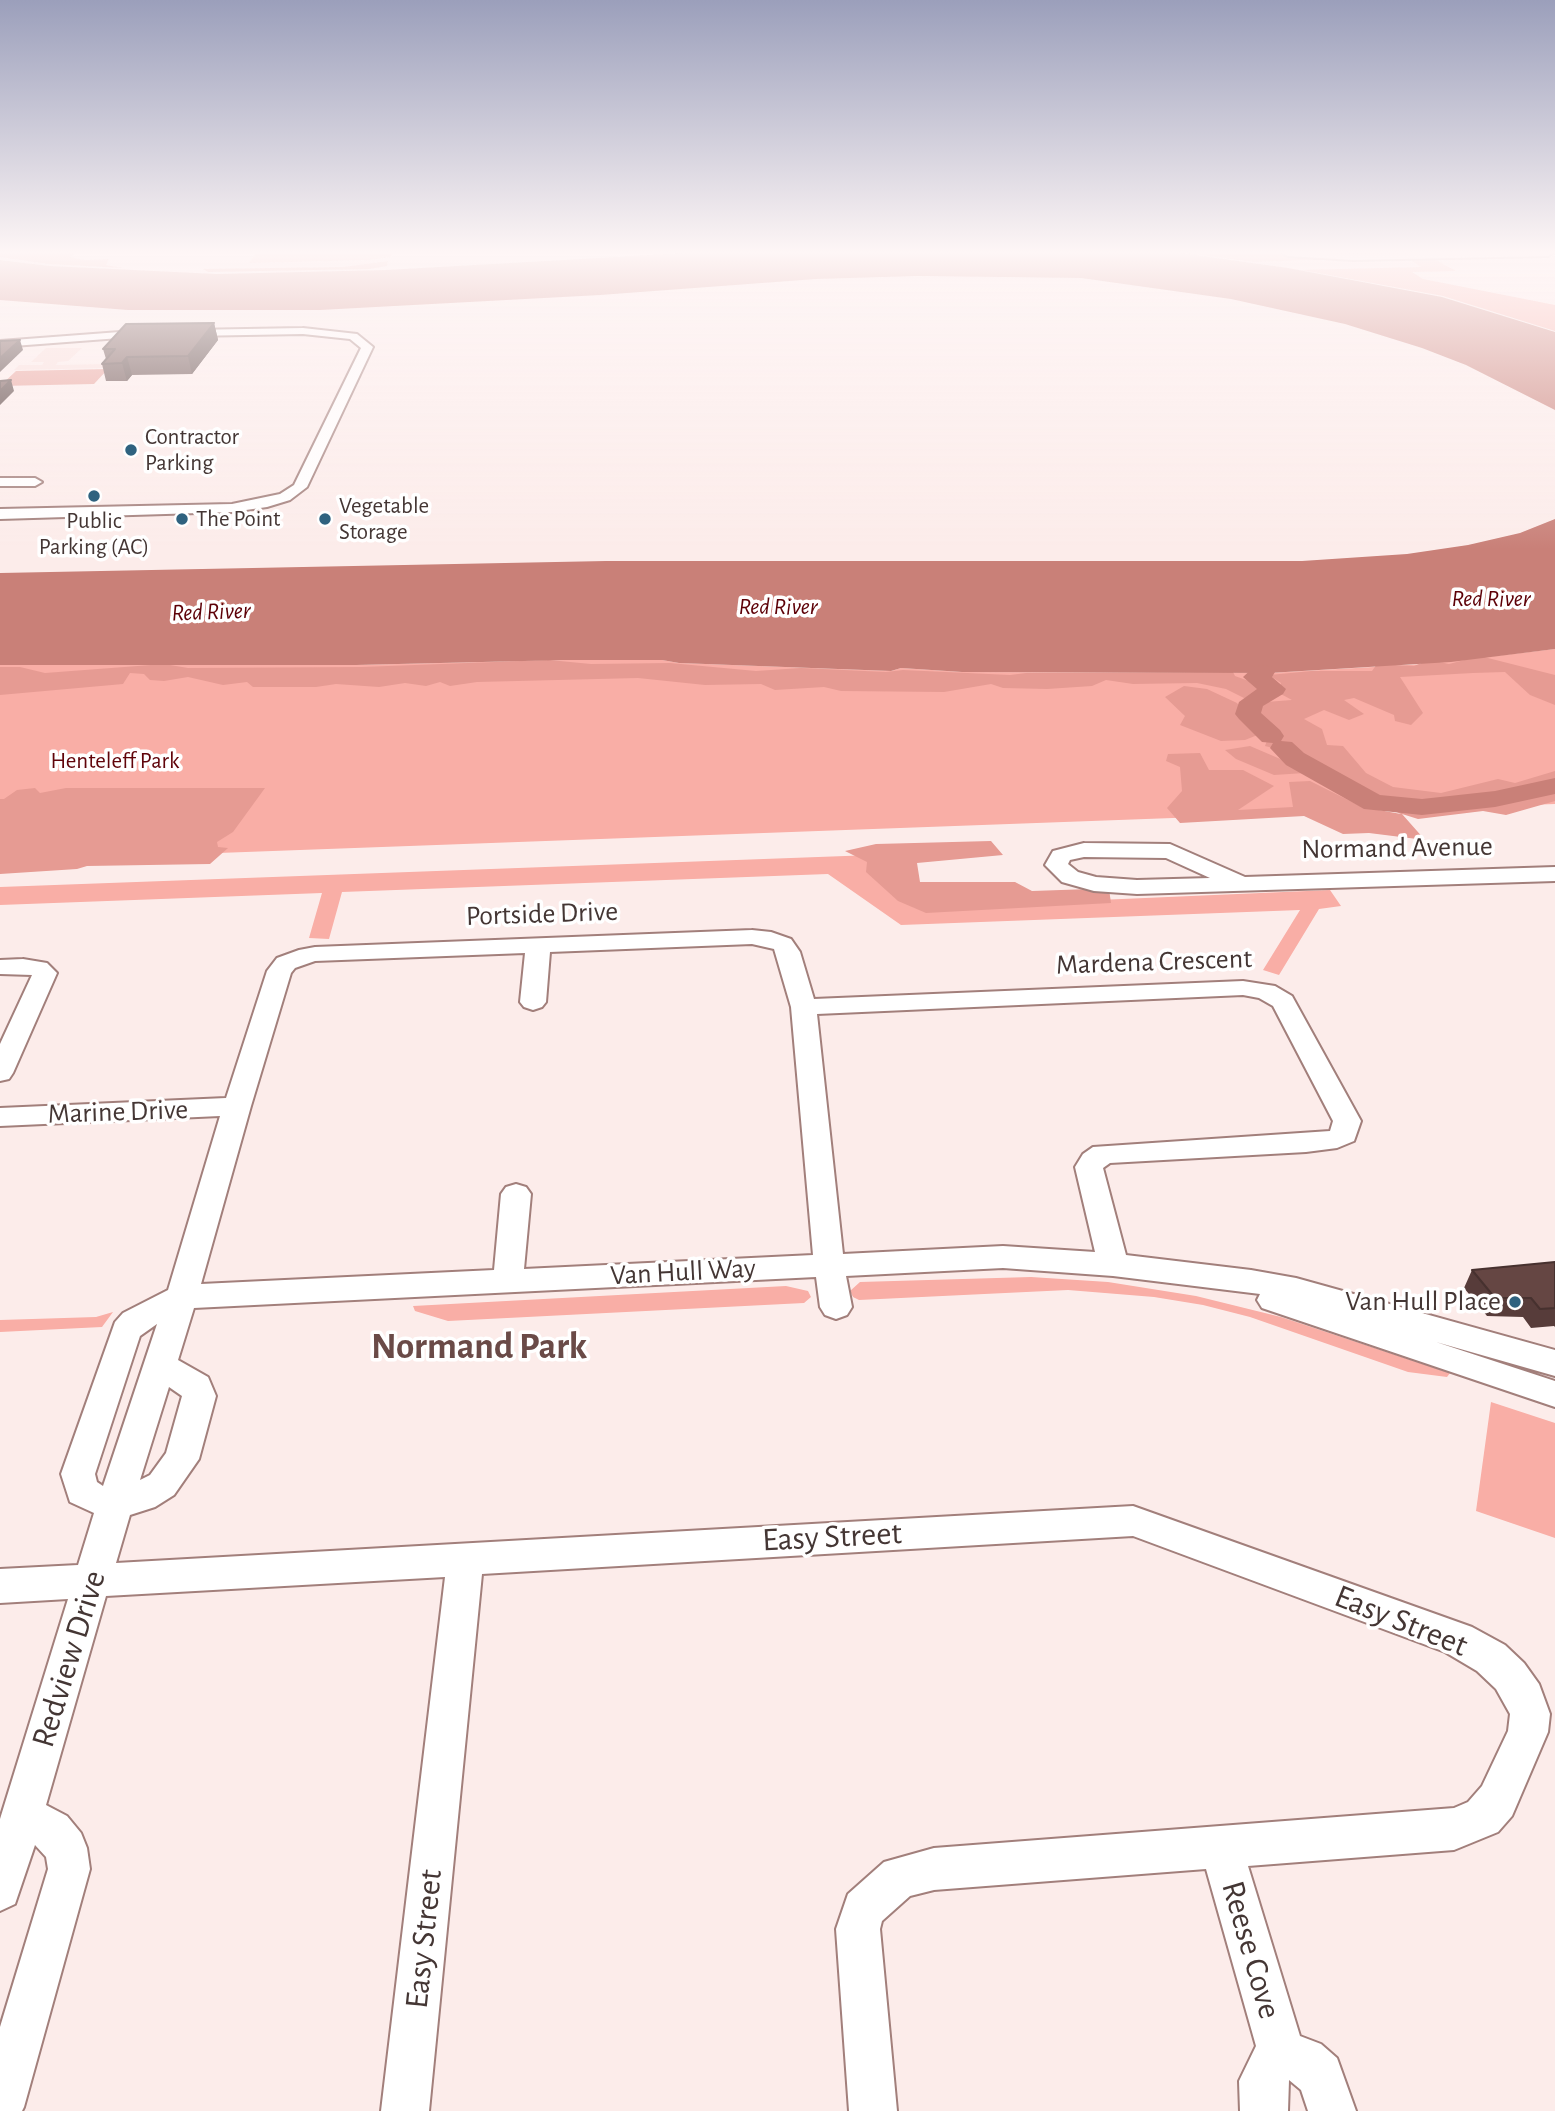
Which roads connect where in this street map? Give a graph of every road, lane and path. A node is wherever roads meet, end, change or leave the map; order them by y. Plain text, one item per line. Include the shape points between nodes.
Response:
1 (366, 352) edge
2 (0, 482) edge
3 (35, 482) dead end
4 (0, 514) edge
5 (1555, 874) edge
6 (1240, 883) junction
7 (538, 946) junction
8 (0, 967) edge
9 (533, 1002) dead end
10 (804, 1007) junction
11 (0, 1073) edge
12 (237, 1107) junction
13 (0, 1117) edge
14 (516, 1194) dead end
15 (828, 1265) junction
16 (1113, 1265) junction
17 (1184, 1273) junction
18 (508, 1280) junction
19 (182, 1297) junction
20 (836, 1307) dead end
21 (1555, 1363) edge
22 (160, 1366) junction
23 (1555, 1394) edge
24 (115, 1503) junction
25 (465, 1559) junction
26 (92, 1581) junction
27 (0, 1586) edge
28 (22, 1815) junction
29 (1220, 1847) junction
30 (0, 1889) edge
31 (1282, 2054) junction
32 (0, 2107) edge
33 (405, 2111) edge
34 (873, 2111) edge
35 (1264, 2111) edge
36 (1332, 2111) edge

1 - 4 street via 300,486 285,497 232,508
2 - 3 street
5 - 6 street, Normand Avenue
6 - 6 street, Normand Avenue via 1170,851 1084,850 1061,856 1056,866 1070,877 1094,884
7 - 9 street
7 - 10 street, Portside Drive via 771,939 788,952
7 - 12 street, Portside Drive via 315,954 286,963 279,971
8 - 11 street via 38,968 45,974
10 - 15 street, Portside Drive
10 - 16 street, Mardena Crescent via 1243,988 1266,990 1283,1001 1347,1121 1344,1133 1337,1139 1306,1143 1103,1154 1089,1167
12 - 13 street, Marine Drive
12 - 19 street, Portside Drive
14 - 18 street
15 - 16 street, Van Hull Way via 1003,1257
15 - 18 street, Van Hull Way
15 - 20 street, Portside Drive
16 - 17 street, Van Hull Way
17 - 21 street, Van Hull Way via 1296,1290
17 - 23 street, Van Hull Way
18 - 19 street, Van Hull Way
19 - 22 street, Redview Drive
19 - 24 street via 134,1322 126,1331 78,1474 82,1491
22 - 24 street, Redview Drive
22 - 24 street via 196,1386 199,1395 182,1459 162,1485
24 - 26 street, Redview Drive
25 - 26 street, Easy Street
25 - 29 street, Easy Street via 1133,1521 1458,1639 1491,1658 1525,1697 1530,1714 1521,1751 1497,1801 1471,1824
25 - 33 street, Easy Street
26 - 27 street, Easy Street
26 - 28 street, Redview Drive
28 - 30 street, Redview Drive
28 - 32 street via 52,1831 66,1849 69,1869
29 - 31 street, Reese Cove
29 - 34 street, Easy Street via 934,1869 899,1877 888,1885 863,1909 858,1929
31 - 35 street, Reese Cove via 1263,2081
31 - 36 street, Reese Cove via 1304,2061 1320,2075

